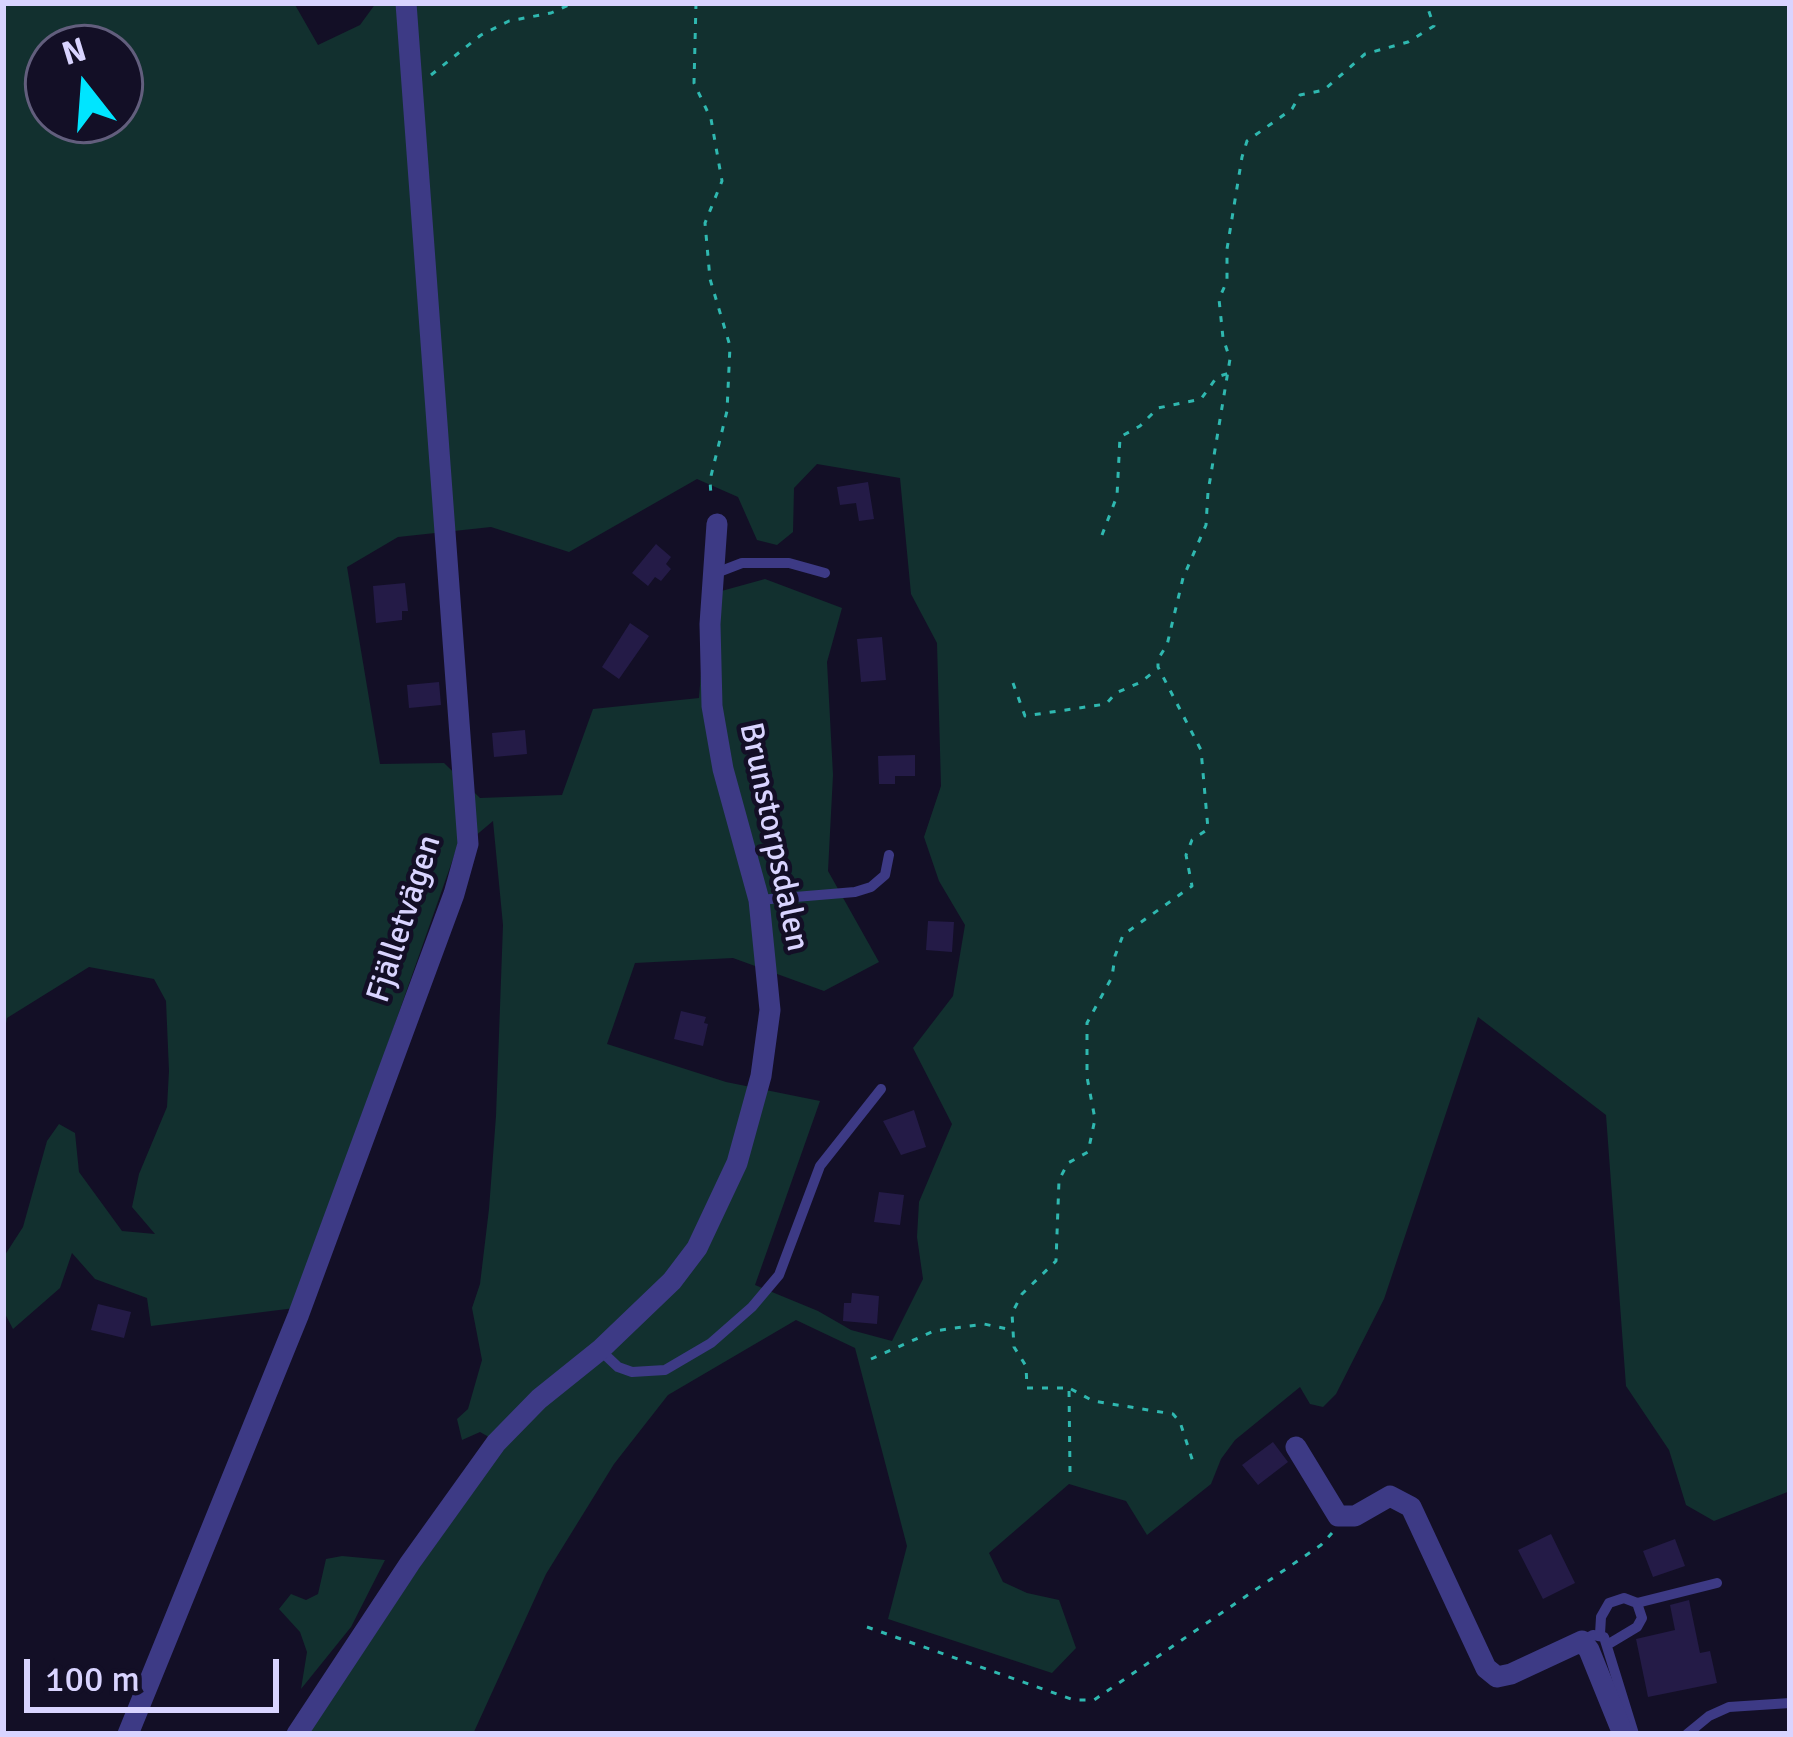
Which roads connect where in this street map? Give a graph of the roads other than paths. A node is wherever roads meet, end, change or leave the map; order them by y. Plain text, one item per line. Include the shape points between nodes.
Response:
1 (406, 3) edge
2 (717, 524) dead end
3 (826, 573) dead end
4 (713, 574) junction
5 (889, 855) dead end
6 (759, 900) junction
7 (880, 1089) dead end
8 (600, 1350) junction
9 (1296, 1447) dead end
10 (1717, 1583) dead end
11 (1636, 1603) junction
12 (1596, 1640) junction
13 (1790, 1703) edge
14 (128, 1734) edge
15 (297, 1734) edge
16 (1623, 1734) edge
17 (1634, 1734) edge
18 (1687, 1734) edge

1 - 14 street, Fjälletvägen via 468,844 298,1316
2 - 4 street, Brunstorpsdalen
3 - 4 lane via 742,563
4 - 6 street, Brunstorpsdalen via 716,732
5 - 6 lane via 885,875 871,887
6 - 8 street, Brunstorpsdalen via 770,1010 737,1163 697,1248
7 - 8 lane via 820,1166 779,1275 752,1307 665,1370 632,1372
8 - 15 street, Brunstorpsdalen via 496,1443
9 - 12 street via 1338,1516 1390,1496 1411,1507 1486,1668 1497,1676
10 - 11 lane
11 - 12 lane via 1609,1603
11 - 12 lane via 1636,1628
12 - 16 street via 1589,1650
12 - 17 lane
13 - 18 lane via 1729,1708

